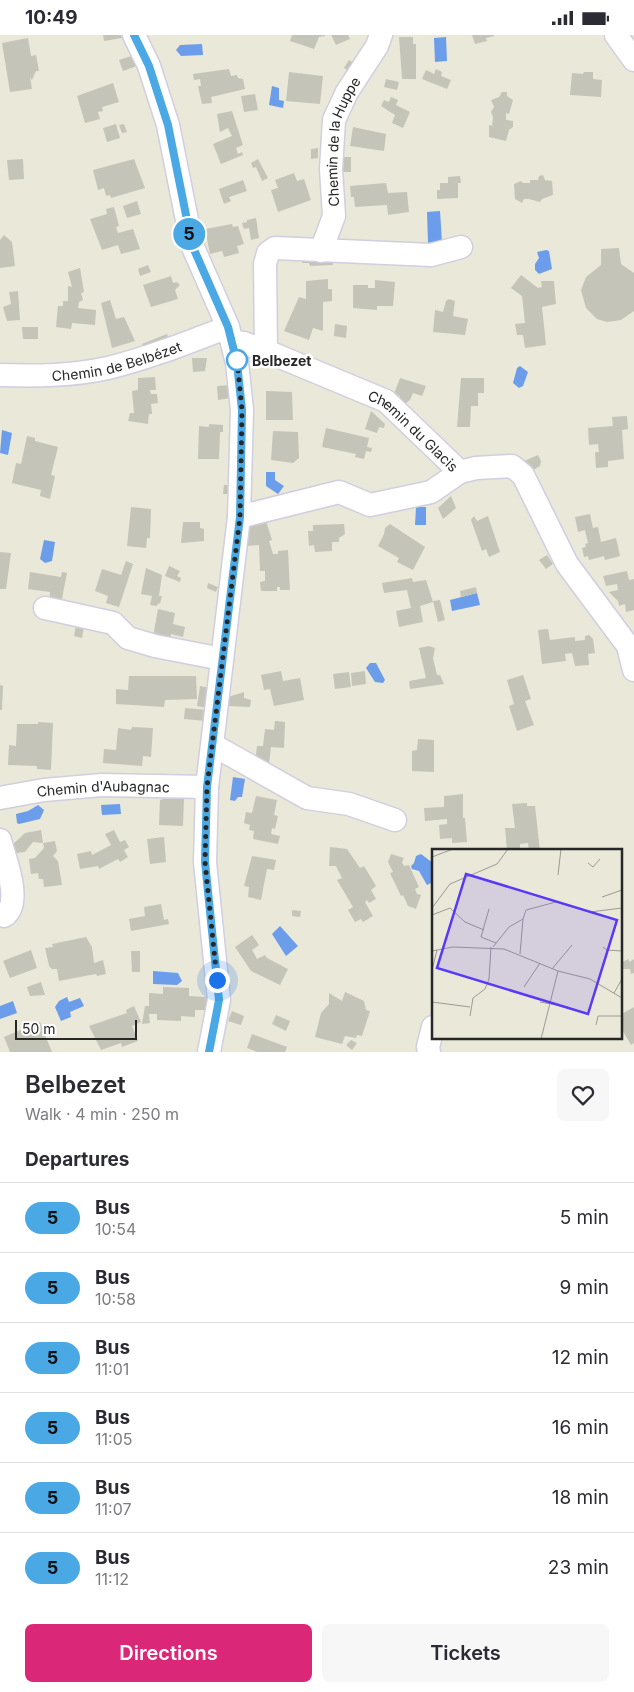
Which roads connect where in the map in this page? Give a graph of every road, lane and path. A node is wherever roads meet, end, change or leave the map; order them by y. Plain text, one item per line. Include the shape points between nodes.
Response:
1 (134, 35) edge
2 (381, 35) edge
3 (616, 35) edge
4 (634, 60) edge
5 (462, 247) dead end
6 (321, 251) junction
7 (230, 335) junction
8 (266, 351) junction
9 (0, 375) edge
10 (460, 471) junction
11 (240, 517) junction
12 (45, 609) dead end
13 (222, 659) junction
14 (634, 670) edge
15 (213, 745) junction
16 (207, 787) junction
17 (0, 798) edge
18 (394, 819) dead end
19 (0, 840) edge
20 (4, 915) dead end
21 (432, 1031) edge
22 (209, 1052) edge
23 (429, 1052) edge

1 - 7 street via 149,66 168,125 192,245
2 - 6 street, Chemin de la Huppe via 334,120 331,169 334,216
3 - 4 street
5 - 6 street via 431,255
6 - 8 street via 275,248 268,253 265,264
7 - 8 street, Chemin du Glacis
7 - 9 street, Chemin de Belbézet via 107,368 56,376
7 - 11 street via 242,410
8 - 10 street, Chemin du Glacis via 386,401
10 - 11 street via 431,492 388,502 370,505 339,491
10 - 14 street, Chemin du Glacis via 512,466 524,475 567,564 628,646
11 - 13 street
12 - 13 street via 113,623 128,638 155,646
13 - 15 street
15 - 16 street
15 - 18 street via 307,798 349,804
16 - 17 street, Chemin d'Aubagnac via 102,785
16 - 22 street via 205,862 219,1000
19 - 20 street via 13,895 13,906
21 - 23 street

